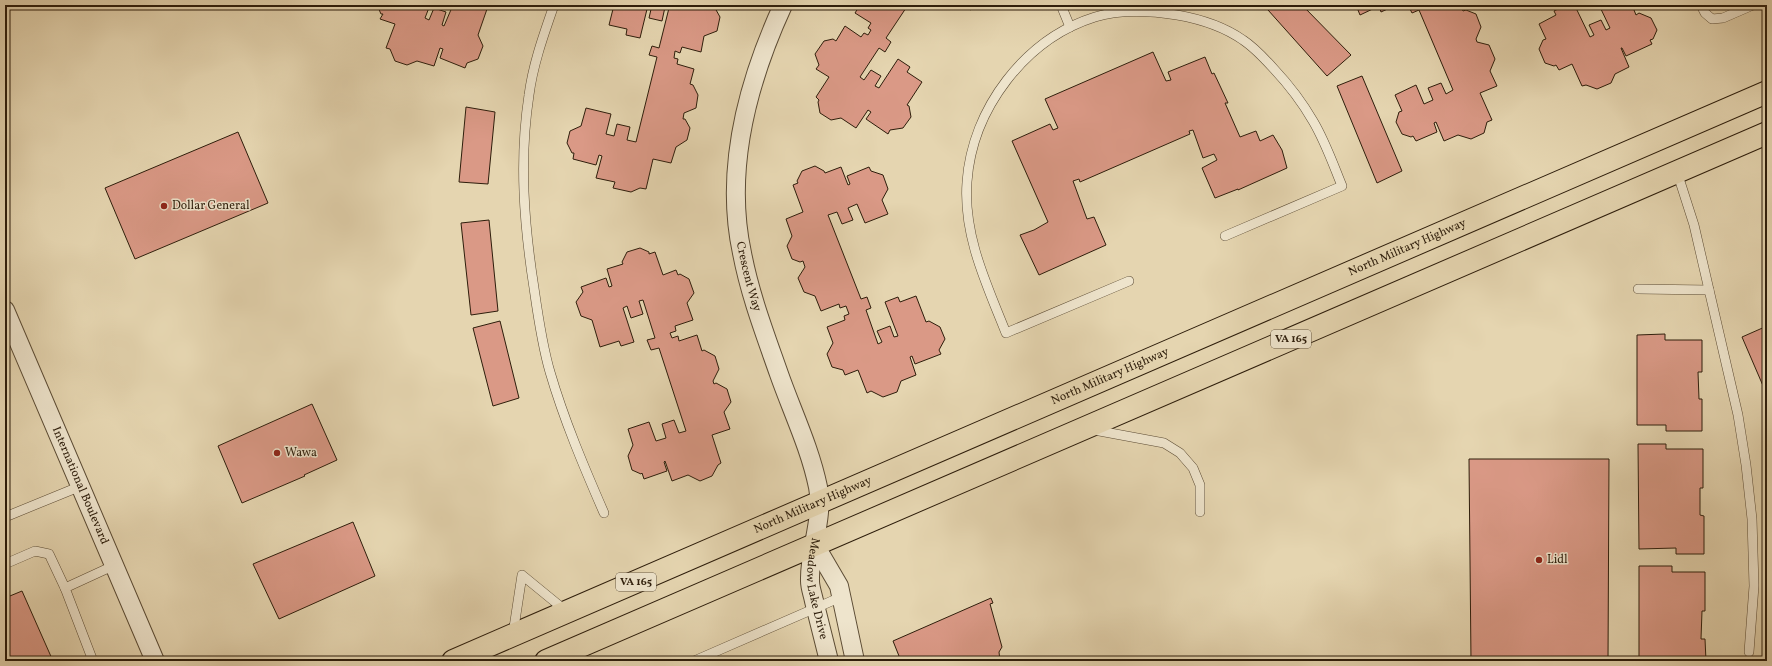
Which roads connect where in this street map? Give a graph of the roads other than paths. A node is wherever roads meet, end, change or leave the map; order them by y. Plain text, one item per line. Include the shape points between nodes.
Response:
1 (554, 5) edge
2 (783, 5) edge
3 (1061, 5) edge
4 (1701, 5) edge
5 (1753, 5) edge
6 (1070, 27) junction
7 (1767, 92) edge
8 (1767, 133) edge
9 (1677, 172) junction
10 (1225, 236) dead end
11 (1129, 281) dead end
12 (1638, 289) dead end
13 (1709, 290) junction
14 (5, 310) edge
15 (1084, 428) junction
16 (81, 486) junction
17 (819, 503) junction
18 (1200, 512) dead end
19 (604, 513) dead end
20 (5, 517) edge
21 (815, 544) junction
22 (5, 564) edge
23 (115, 565) junction
24 (65, 588) junction
25 (841, 597) junction
26 (816, 608) junction
27 (568, 612) junction
28 (512, 635) junction
29 (1749, 652) dead end
30 (93, 661) edge
31 (155, 661) edge
32 (453, 661) edge
33 (546, 661) edge
34 (694, 661) edge
35 (830, 661) edge
36 (855, 661) edge

1 - 19 lane via 529,94 523,145 522,184 526,237 537,310 550,371 578,451
2 - 17 street, Crescent Way via 767,40 751,86 737,168 736,211 741,252 755,305 812,462
3 - 6 lane
4 - 5 lane via 1712,19 1723,18
6 - 10 lane via 1096,17 1126,12 1163,13 1195,18 1244,40 1262,55 1293,89 1314,122 1342,186
6 - 11 lane via 1038,48 1013,72 994,99 978,130 970,156 967,183 968,217 974,251 1006,333
7 - 17 main road, North Military Highway / VA 165
8 - 9 main road, VA 165
9 - 13 lane via 1694,225
9 - 15 main road, VA 165
12 - 13 lane
13 - 29 lane via 1738,415 1752,519 1754,586
14 - 16 street, International Boulevard
15 - 18 lane via 1164,443 1180,453 1193,468 1200,485
15 - 21 main road, VA 165
16 - 20 lane
16 - 23 street, International Boulevard
17 - 21 street, Crescent Way
17 - 27 main road, North Military Highway / VA 165
21 - 25 street, Meadow Lake Drive via 838,586
21 - 26 street, Meadow Lake Drive via 810,583
21 - 33 main road, VA 165
22 - 24 lane via 35,551 49,554
23 - 24 lane
23 - 31 street, International Boulevard
24 - 30 lane
25 - 26 lane
25 - 36 street, Meadow Lake Drive
26 - 34 lane
26 - 35 street, Meadow Lake Drive
27 - 28 main road, North Military Highway / VA 165
27 - 28 lane via 522,575
28 - 32 main road, North Military Highway / VA 165

